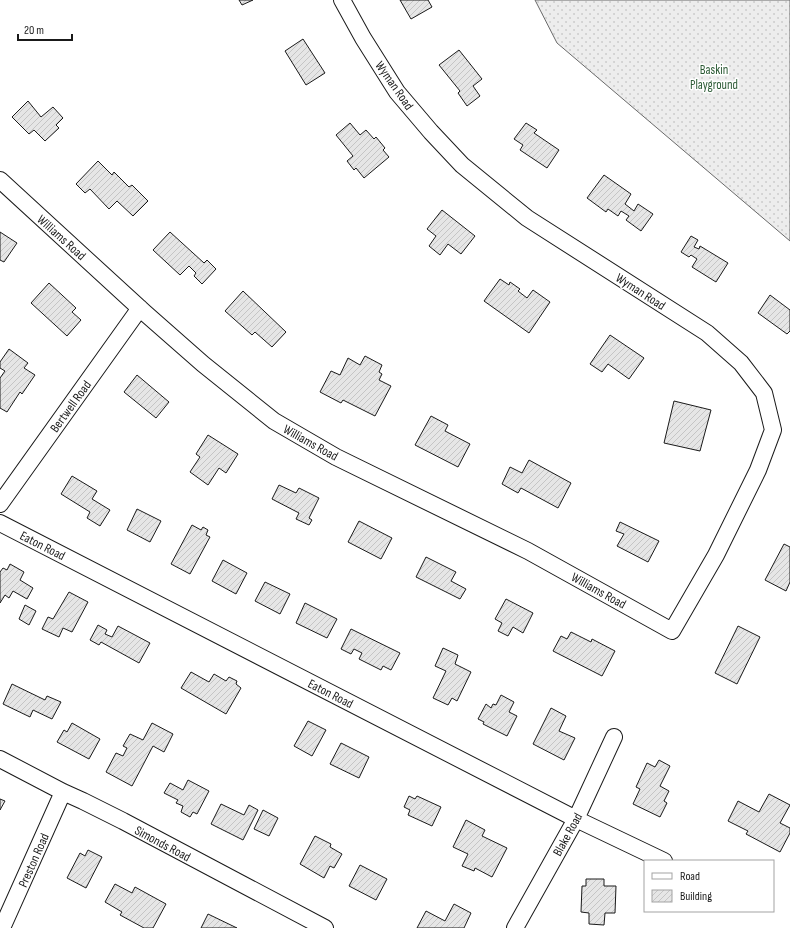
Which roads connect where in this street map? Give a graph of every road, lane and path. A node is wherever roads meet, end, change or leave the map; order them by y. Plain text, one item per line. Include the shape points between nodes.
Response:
1 (342, 0) edge
2 (0, 180) edge
3 (140, 308) junction
4 (0, 504) edge
5 (0, 522) edge
6 (672, 631) joint
7 (614, 737) dead end
8 (0, 758) edge
9 (63, 792) junction
10 (576, 819) junction
11 (662, 860) edge
12 (2, 928) edge
13 (325, 928) edge
14 (515, 928) edge

1 - 6 street, Wyman Road via 397,92 462,165 527,218 707,333 741,363 764,393 773,430 758,470 716,555
2 - 3 street, Williams Road
3 - 4 street, Bertwell Road
3 - 6 street, Williams Road via 203,364 274,421 336,457 528,552
5 - 10 street, Eaton Road
7 - 10 street, Blake Road
8 - 9 street, Simonds Road
9 - 12 street, Preston Road
9 - 13 street, Simonds Road
10 - 11 street, Eaton Road
10 - 14 street, Blake Road

